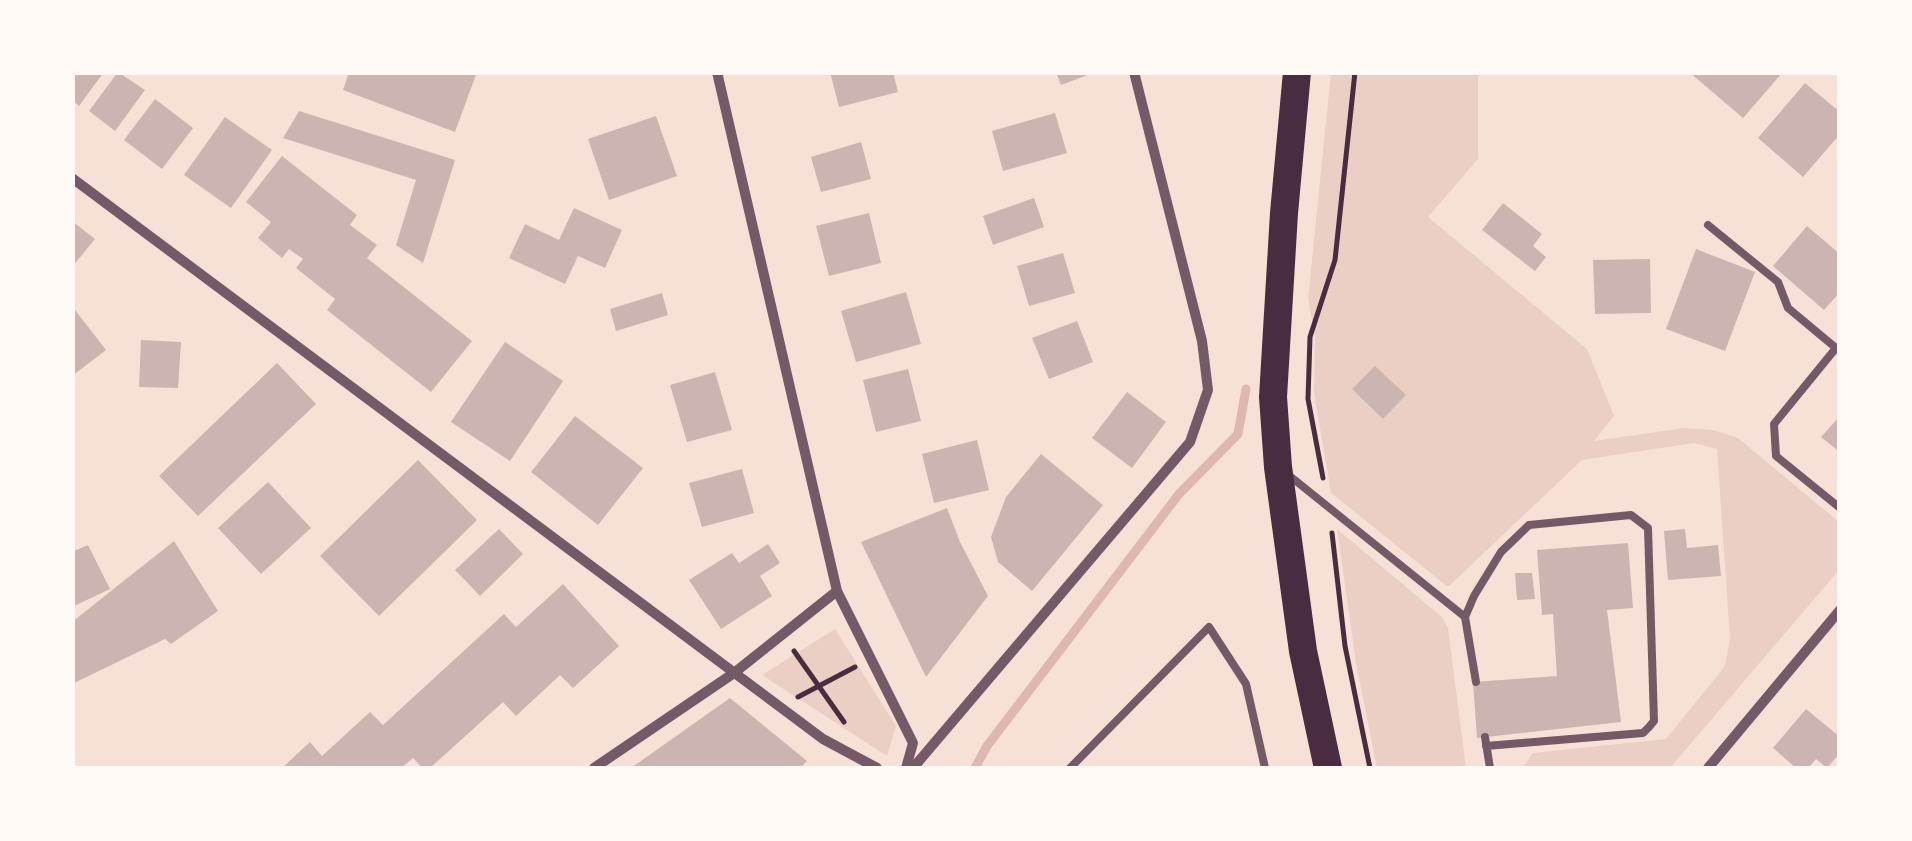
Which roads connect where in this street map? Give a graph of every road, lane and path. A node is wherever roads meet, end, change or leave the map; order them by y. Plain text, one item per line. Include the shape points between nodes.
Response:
1 (716, 72) edge
2 (1134, 72) edge
3 (1297, 72) edge
4 (1355, 72) edge
5 (72, 178) edge
6 (1708, 225) dead end
7 (1278, 467) junction
8 (1328, 507) junction
9 (1840, 508) edge
10 (837, 592) junction
11 (1840, 610) edge
12 (1465, 617) junction
13 (784, 634) junction
14 (870, 658) junction
15 (734, 673) junction
16 (1476, 682) dead end
17 (818, 686) junction
18 (780, 708) junction
19 (844, 722) dead end
20 (594, 768) edge
21 (877, 768) edge
22 (909, 768) edge
23 (1070, 768) edge
24 (1265, 768) edge
25 (1328, 768) edge
26 (1370, 768) edge
27 (1490, 768) edge
28 (1708, 768) edge

1 - 10 street
2 - 22 street via 1202,342 1208,390 1190,442
3 - 7 highway via 1273,397
4 - 8 path via 1335,260 1310,337 1308,399
5 - 15 street
6 - 9 lane via 1778,282 1788,308 1836,348 1774,424 1776,456
7 - 8 lane
7 - 25 highway via 1303,651
8 - 12 lane
8 - 26 path
10 - 13 street
10 - 14 street
11 - 28 street
12 - 16 lane
12 - 27 lane via 1501,552 1530,525 1632,515 1648,528 1650,728 1486,742
13 - 15 street
13 - 17 path
14 - 17 path
14 - 22 street via 913,743
15 - 18 street
15 - 20 street
17 - 18 path
17 - 19 path
18 - 21 street
23 - 24 lane via 1210,627 1246,684

